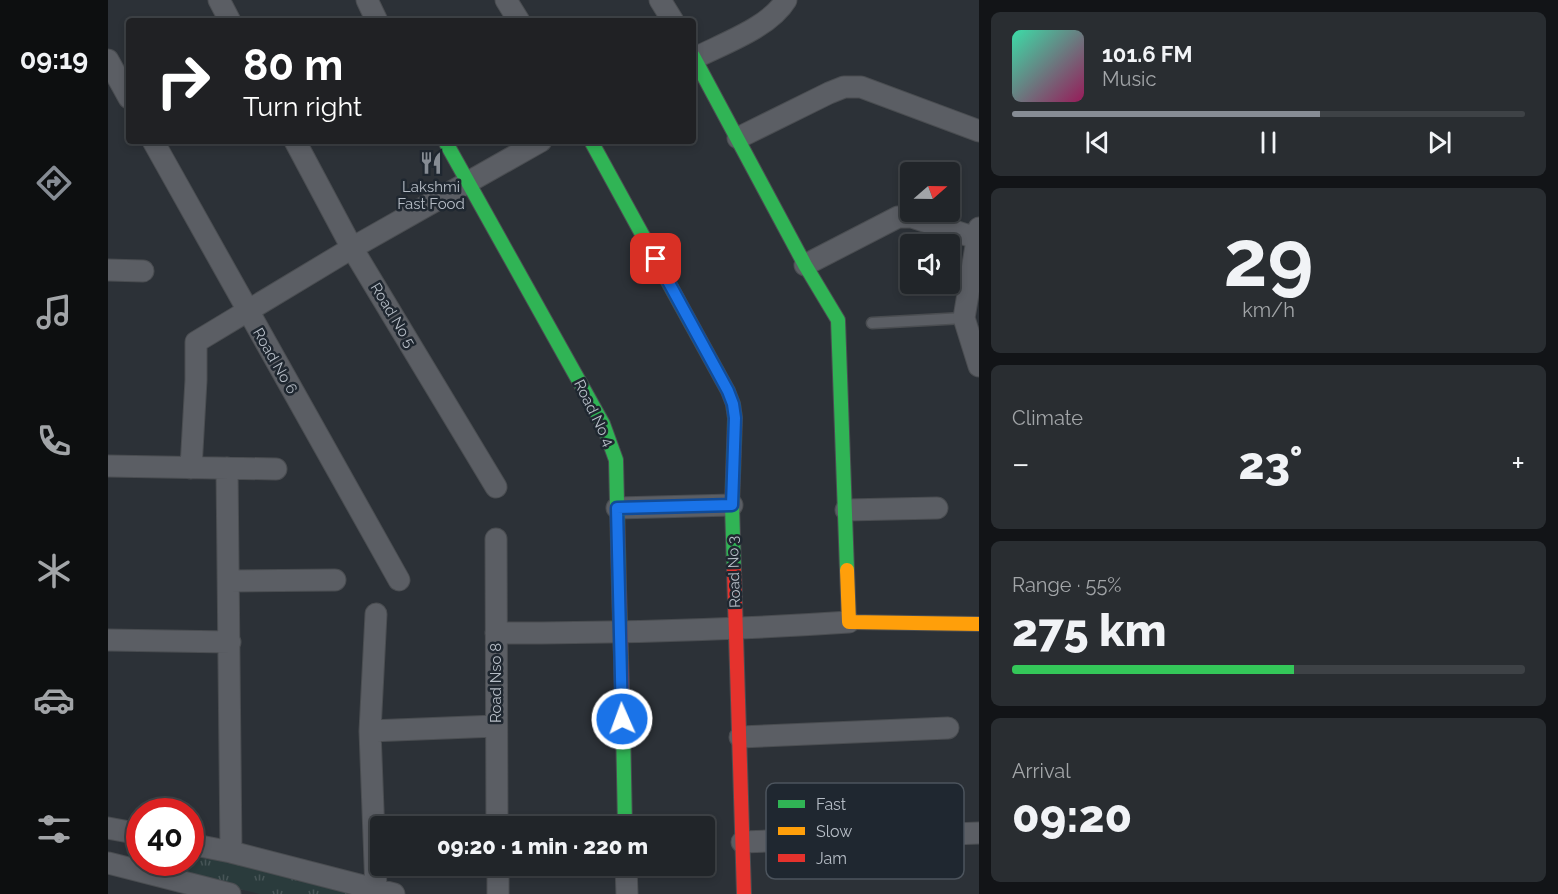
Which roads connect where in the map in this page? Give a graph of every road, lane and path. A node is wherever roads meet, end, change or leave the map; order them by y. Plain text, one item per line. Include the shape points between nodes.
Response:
1 (219, 0) edge
2 (367, 0) edge
3 (506, 0) edge
4 (660, 0) edge
5 (786, 0) edge
6 (228, 18) edge
7 (376, 18) edge
8 (517, 18) edge
9 (671, 18) edge
10 (696, 57) edge
11 (108, 60) edge
12 (696, 62) edge
13 (126, 93) edge
14 (979, 131) edge
15 (738, 138) junction
16 (155, 144) edge
17 (297, 144) edge
18 (447, 144) edge
19 (536, 144) edge
20 (593, 144) edge
21 (469, 183) junction
22 (978, 233) edge
23 (352, 248) junction
24 (805, 265) junction
25 (108, 270) edge
26 (143, 271) dead end
27 (247, 311) junction
28 (964, 318) junction
29 (872, 323) dead end
30 (979, 366) edge
31 (108, 466) edge
32 (191, 468) junction
33 (227, 468) junction
34 (276, 469) dead end
35 (496, 487) dead end
36 (732, 505) junction
37 (617, 508) junction
38 (937, 508) dead end
39 (846, 510) junction
40 (496, 539) dead end
41 (335, 580) dead end
42 (399, 580) dead end
43 (229, 581) junction
44 (376, 614) dead end
45 (849, 622) junction
46 (979, 624) edge
47 (736, 630) junction
48 (496, 633) junction
49 (619, 633) junction
50 (108, 640) edge
51 (230, 642) junction
52 (496, 726) junction
53 (948, 728) dead end
54 (370, 731) junction
55 (740, 737) junction
56 (497, 816) edge
57 (625, 816) edge
58 (108, 828) edge
59 (126, 831) edge
60 (979, 832) edge
61 (964, 833) edge
62 (766, 841) edge
63 (742, 842) junction
64 (204, 847) edge
65 (231, 852) junction
66 (108, 863) edge
67 (498, 876) edge
68 (626, 876) edge
69 (385, 892) edge
70 (230, 894) edge
71 (498, 894) edge
72 (627, 894) edge
73 (744, 894) edge

1 - 6 street
2 - 7 street
3 - 8 street
4 - 9 street
5 - 10 street via 757,27
11 - 13 street
12 - 15 street
14 - 15 street via 861,87 844,87
15 - 24 street
16 - 27 street, Road No 6
17 - 23 street, Road No 5
18 - 21 street, Road No 4
19 - 21 street
20 - 36 street, Road No 3 via 728,391 735,418
21 - 23 street
21 - 37 street, Road No 4 via 603,423 616,460
22 - 24 street via 898,217
22 - 28 street
23 - 27 street
23 - 35 street, Road No 5
24 - 39 street via 838,320
25 - 26 street
27 - 32 street via 196,342
27 - 42 street, Road No 6
28 - 29 lane
28 - 30 street
31 - 32 street
32 - 33 street
33 - 34 street
33 - 43 street
36 - 37 street
36 - 47 street, Road No 3
37 - 49 street, Road No 4
38 - 39 street
39 - 45 street
40 - 48 street, Road Nso 8
41 - 43 street
43 - 51 street
44 - 54 street
45 - 46 street
45 - 47 street
47 - 49 street
47 - 55 street, Road No 3
48 - 49 street
48 - 52 street, Road Nso 8
49 - 57 street, Road No 4
50 - 51 street
51 - 65 street
52 - 54 street
52 - 56 street, Road Nso 8
53 - 55 street
54 - 69 street
55 - 63 street, Road No 3
58 - 59 street
60 - 61 street
62 - 63 street
63 - 73 street, Road No 3
64 - 65 street
65 - 69 street
66 - 70 street
67 - 71 street
68 - 72 street

